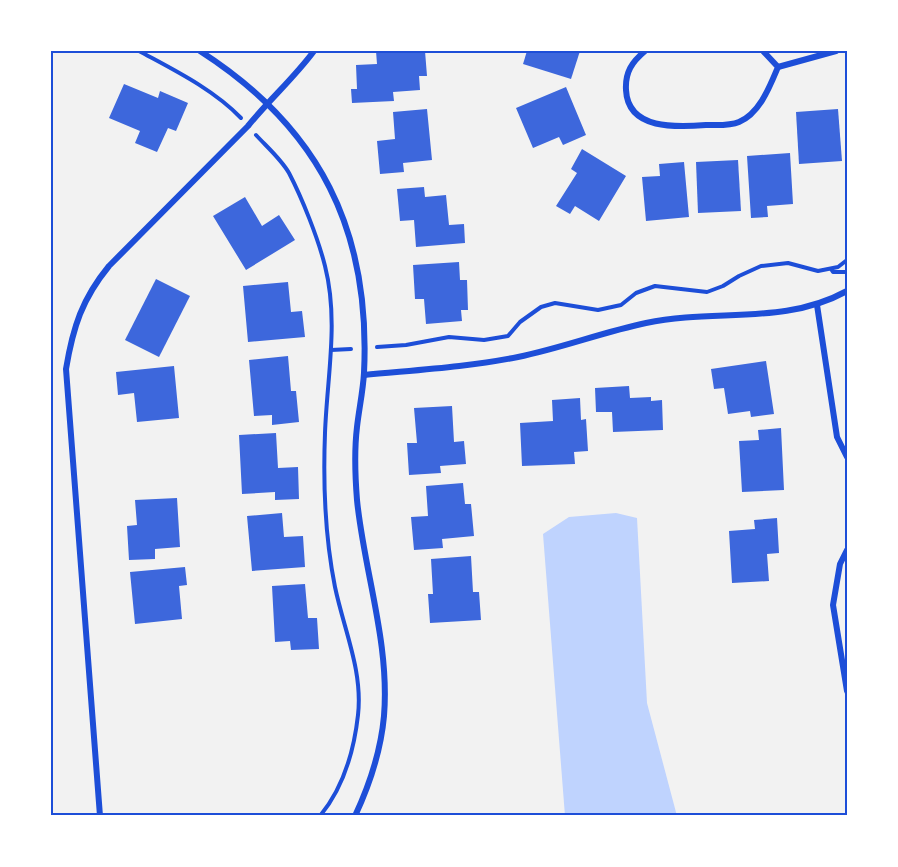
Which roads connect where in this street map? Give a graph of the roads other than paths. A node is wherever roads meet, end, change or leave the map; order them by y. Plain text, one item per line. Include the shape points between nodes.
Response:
1 (200, 51) edge
2 (314, 51) edge
3 (645, 51) edge
4 (763, 51) edge
5 (836, 51) edge
6 (778, 67) junction
7 (266, 104) junction
8 (847, 291) edge
9 (817, 305) junction
10 (364, 375) junction
11 (847, 457) edge
12 (847, 550) edge
13 (847, 691) edge
14 (100, 816) edge
15 (355, 816) edge

1 - 7 street via 230,70
2 - 7 street
3 - 6 street via 633,61 626,77 628,101 640,118 672,127 740,122 766,96
4 - 6 street
5 - 6 street
7 - 10 street via 314,158 333,193 352,245 361,282
7 - 14 street via 93,285 71,337 66,369
8 - 9 street
9 - 10 street via 791,312 705,315 647,323 518,357
9 - 11 street via 837,437
10 - 15 street via 354,465 384,663 384,717 375,762
12 - 13 street via 840,564 833,604

